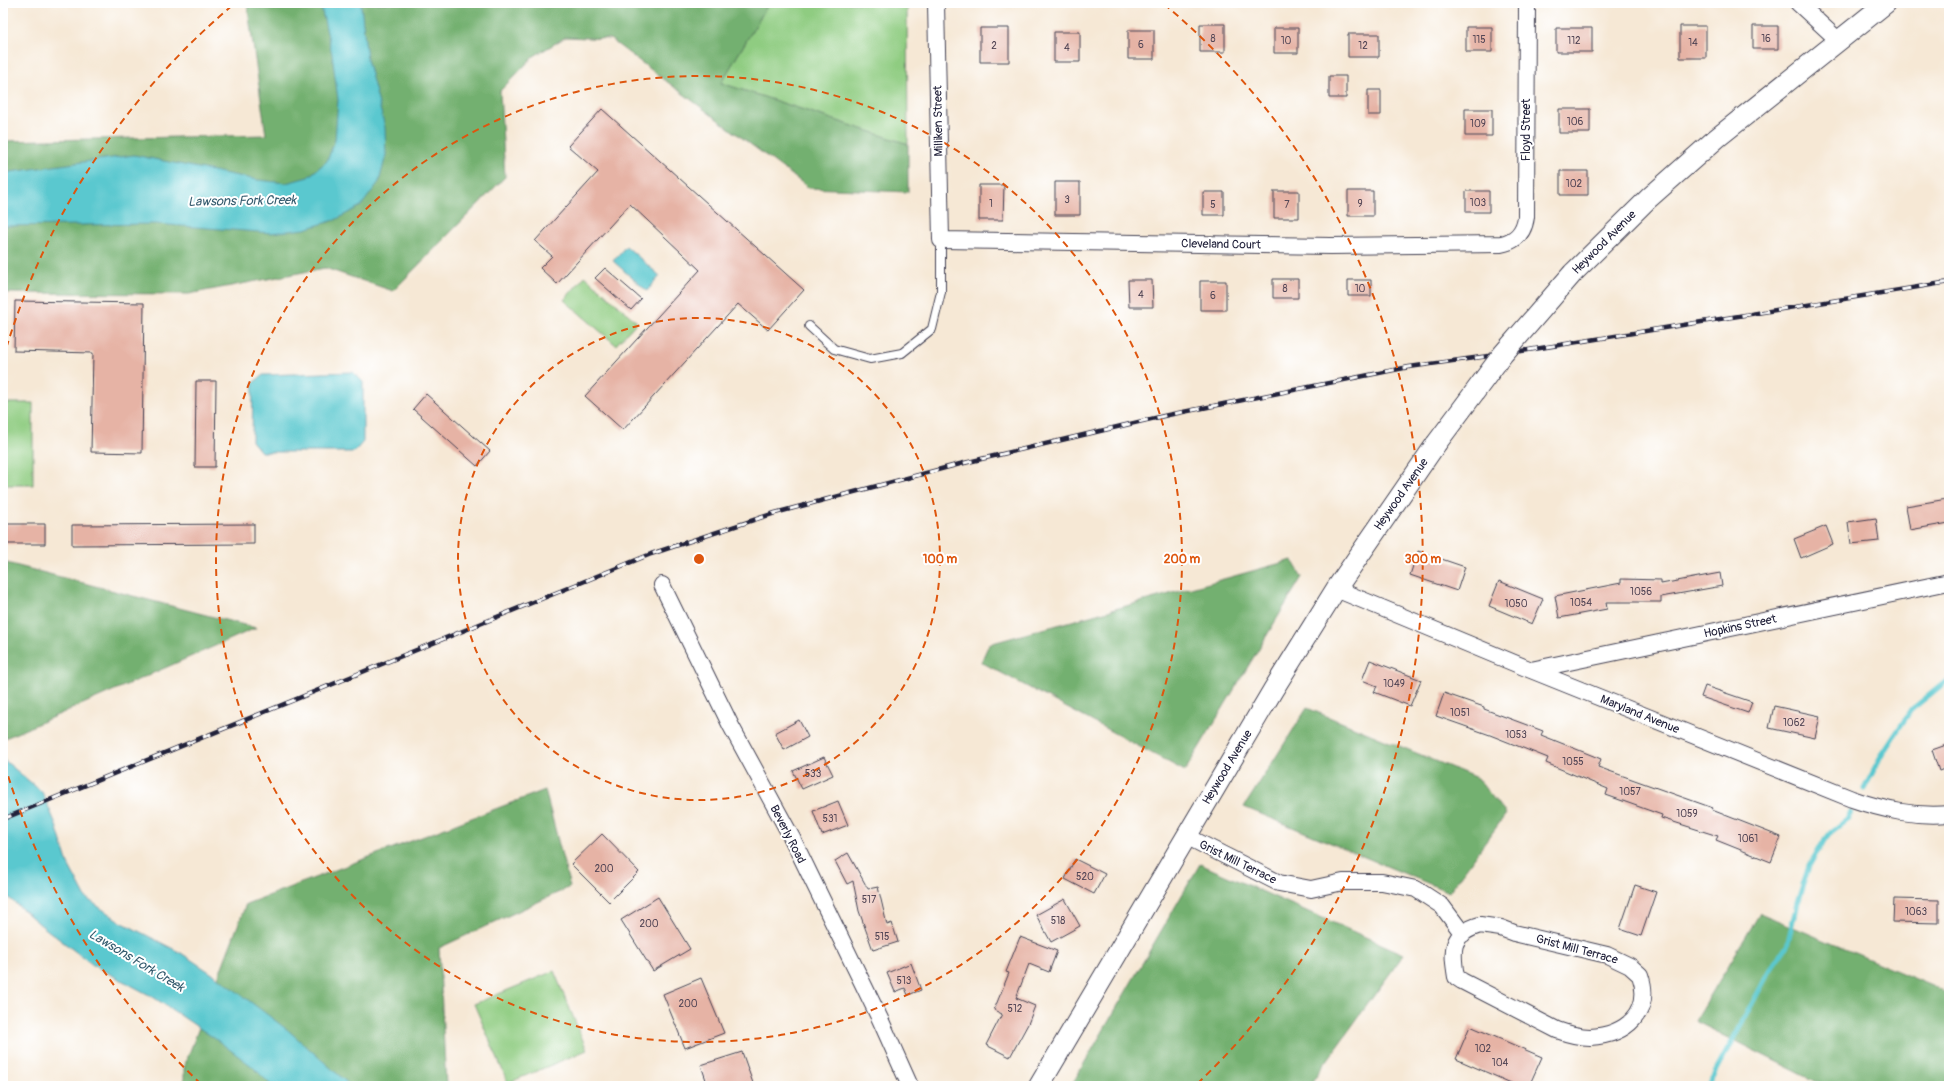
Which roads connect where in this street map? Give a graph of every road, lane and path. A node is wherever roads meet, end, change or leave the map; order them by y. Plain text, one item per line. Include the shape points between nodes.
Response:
1 (936, 3) edge
2 (1527, 3) edge
3 (1798, 3) edge
4 (1886, 3) edge
5 (1838, 40) junction
6 (941, 240) junction
7 (1501, 244) joint
8 (809, 326) dead end
9 (1949, 582) edge
10 (662, 585) dead end
11 (1336, 589) junction
12 (1531, 670) junction
13 (1949, 814) edge
14 (1186, 836) junction
15 (1463, 934) junction
16 (910, 1086) edge
17 (1039, 1086) edge

1 - 6 street, Milliken Street
2 - 7 street, Floyd Street via 1526,217 1518,235 1513,240
3 - 5 street
4 - 5 street, Heywood Avenue
5 - 11 street, Heywood Avenue, bridge via 1717,138 1654,193 1573,273 1502,354
6 - 7 street, Cleveland Court via 1331,246
6 - 8 lane via 942,292 932,329 902,353 870,359 834,349
9 - 12 street, Hopkins Street
10 - 16 street, Beverly Road via 731,726 792,838
11 - 12 street, Maryland Avenue
11 - 14 street, Heywood Avenue
12 - 13 street, Maryland Avenue via 1879,808 1907,814
14 - 15 street, Grist Mill Terrace via 1279,883 1310,889 1343,882 1382,882 1416,889 1442,906
14 - 17 street, Heywood Avenue
15 - 15 street, Grist Mill Terrace via 1453,951 1456,977 1557,1030 1589,1037 1606,1034 1630,1023 1642,1005 1644,995 1640,974 1619,960 1487,926 1471,928

